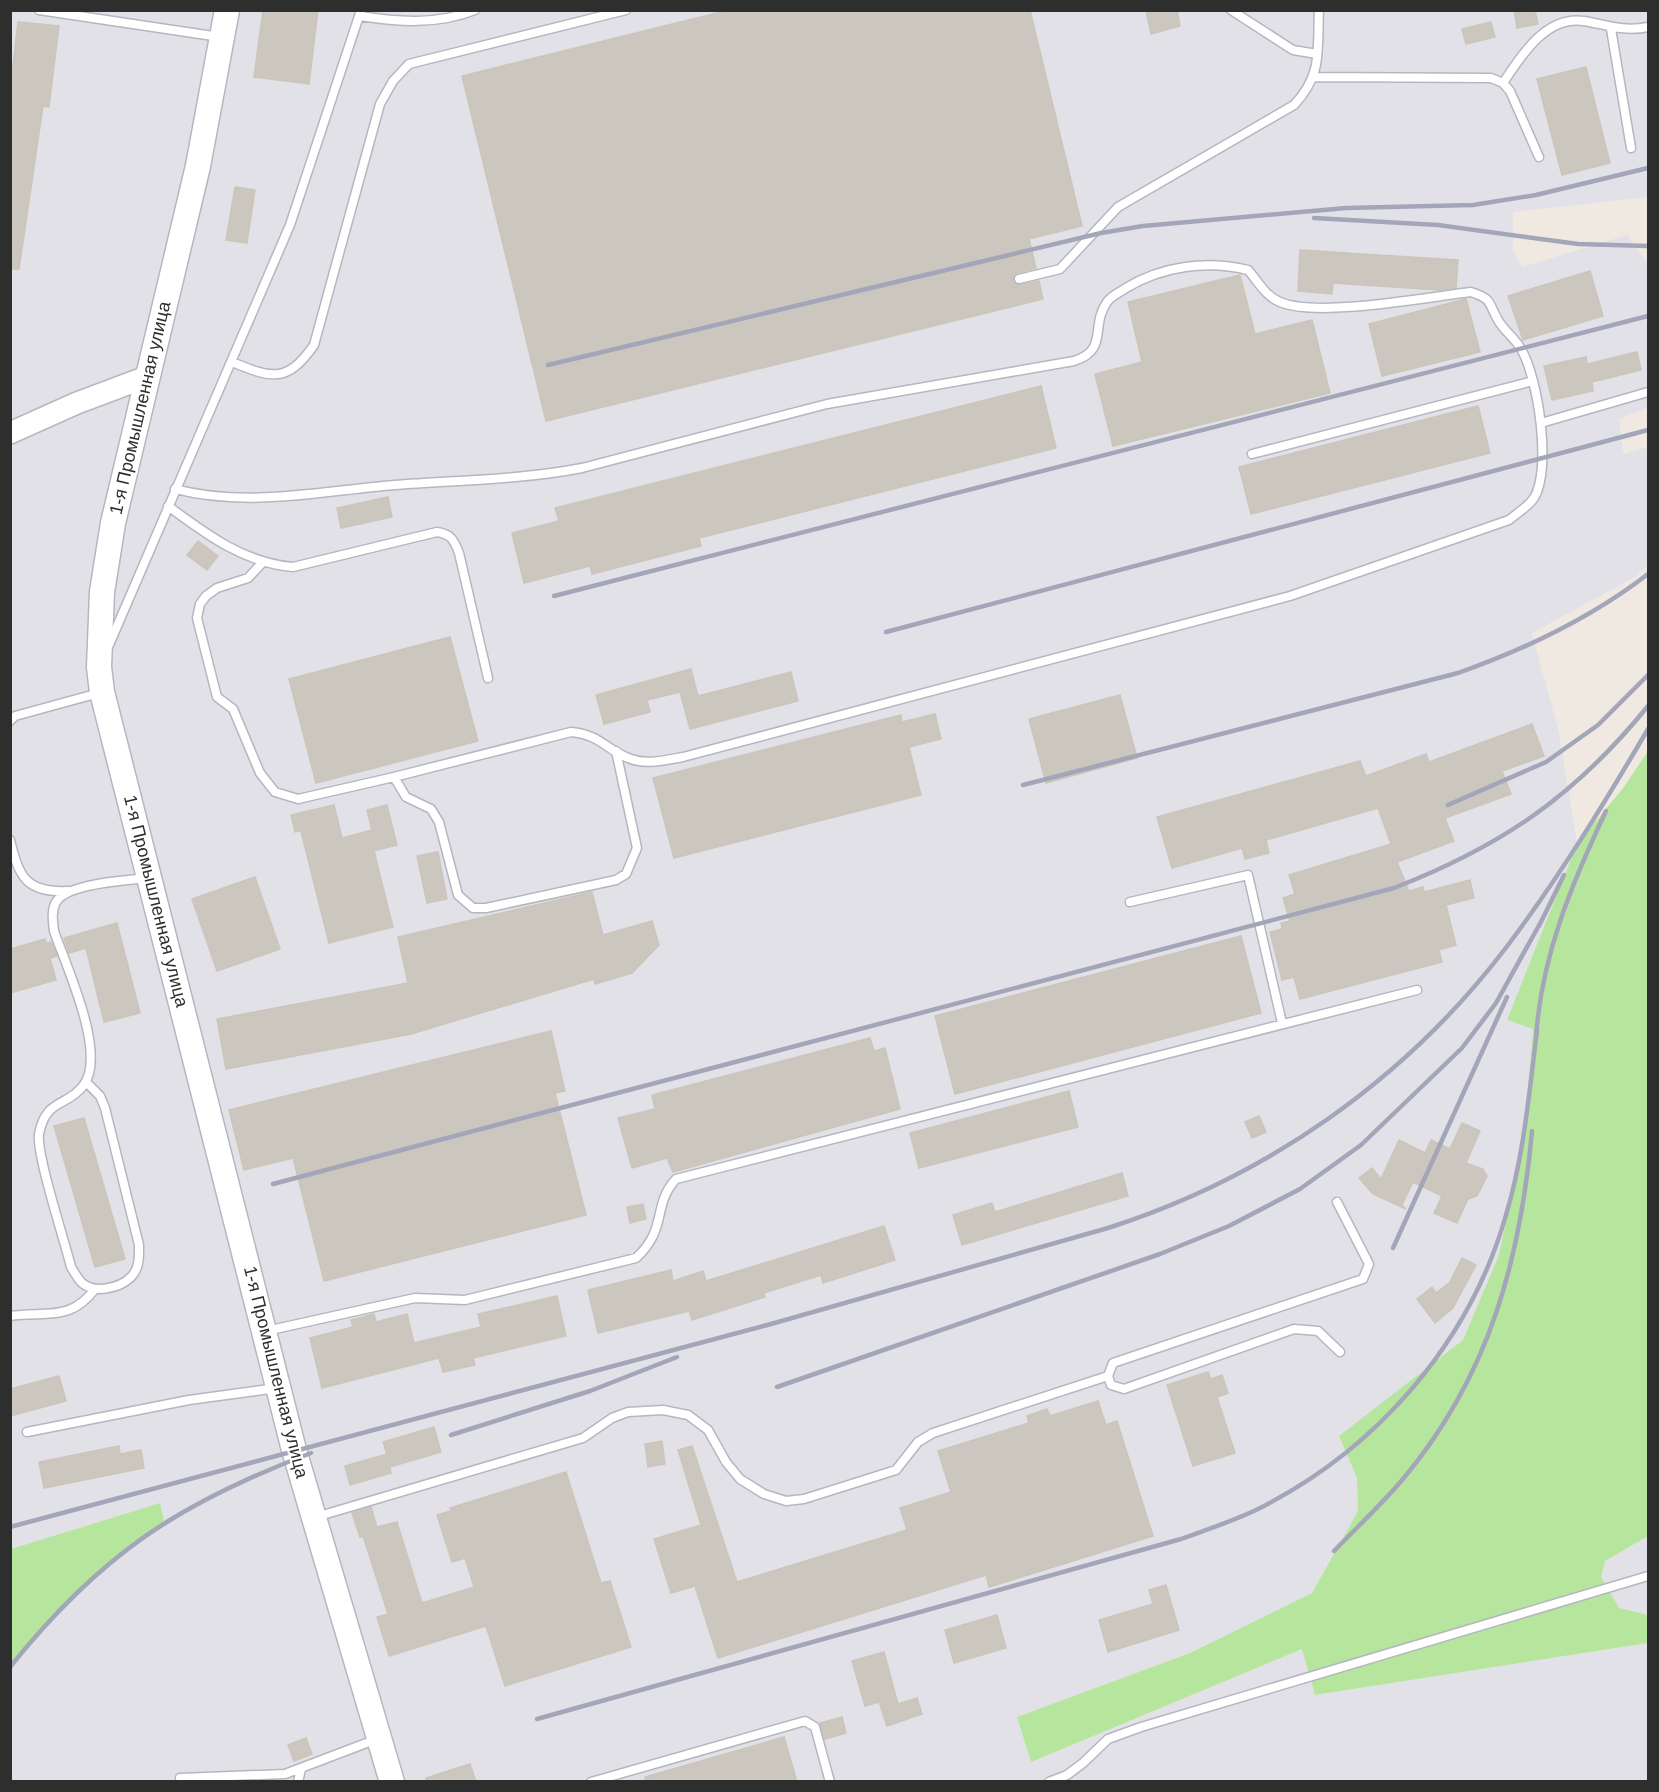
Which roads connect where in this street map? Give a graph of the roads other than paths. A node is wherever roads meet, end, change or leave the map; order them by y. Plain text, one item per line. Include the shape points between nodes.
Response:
1 (39, 10) edge
2 (227, 10) edge
3 (475, 10) edge
4 (627, 10) edge
5 (1231, 10) edge
6 (1318, 10) edge
7 (361, 13) edge
8 (1648, 27) edge
9 (1611, 29) junction
10 (222, 38) junction
11 (1317, 54) junction
12 (1315, 77) junction
13 (1503, 83) junction
14 (1631, 148) dead end
15 (1539, 157) dead end
16 (1019, 279) dead end
17 (232, 362) junction
18 (148, 376) junction
19 (1533, 381) junction
20 (1648, 392) edge
21 (1541, 423) junction
22 (10, 433) edge
23 (1252, 454) dead end
24 (175, 489) junction
25 (168, 506) junction
26 (263, 562) junction
27 (99, 667) junction
28 (488, 678) dead end
29 (102, 692) junction
30 (10, 721) edge
31 (616, 751) junction
32 (394, 777) junction
33 (10, 840) edge
34 (150, 877) junction
35 (68, 891) junction
36 (1130, 902) dead end
37 (1418, 990) dead end
38 (1282, 1023) junction
39 (86, 1082) junction
40 (1337, 1202) dead end
41 (95, 1289) junction
42 (10, 1316) edge
43 (265, 1331) junction
44 (1340, 1352) dead end
45 (1108, 1376) junction
46 (279, 1388) junction
47 (27, 1432) dead end
48 (312, 1518) junction
49 (1648, 1576) edge
50 (378, 1739) junction
51 (301, 1769) junction
52 (180, 1778) dead end
53 (298, 1782) edge
54 (392, 1782) edge
55 (591, 1782) edge
56 (830, 1782) edge
57 (1049, 1782) edge

1 - 10 lane
2 - 10 main road, 1-я Промышленная улица
3 - 7 lane via 460,16 400,22
4 - 17 lane via 410,63 393,81 380,105 314,345 302,363 288,373 273,376
5 - 11 lane via 1293,50
6 - 11 lane
7 - 17 lane via 290,225
8 - 9 lane
9 - 13 lane via 1583,21 1567,21 1552,27 1525,51
9 - 14 lane
10 - 18 main road, 1-я Промышленная улица via 198,166
11 - 12 lane
12 - 13 lane via 1491,78
12 - 16 lane via 1307,91 1277,117 1118,207 1060,269
13 - 15 lane
17 - 24 lane
18 - 22 street
18 - 27 main road, 1-я Промышленная улица via 113,523 102,592
19 - 21 lane
19 - 23 lane
19 - 24 lane via 1522,350 1485,296 1472,292 1348,307 1305,308 1268,295 1248,270 1196,266 1140,279 1108,299 1101,312 1093,351 1074,361 827,404 544,475 395,485 309,496 214,497
20 - 21 lane
21 - 31 lane via 1542,460 1534,498 1509,520 1498,524 1290,596 683,757 647,762
24 - 25 lane
25 - 26 lane via 225,545
25 - 27 lane
26 - 28 lane via 293,567 437,532 448,534 459,553
26 - 32 lane via 248,578 217,588 206,596 197,618 217,697 233,709 260,773 275,792 298,799
27 - 29 main road, 1-я Промышленная улица
29 - 30 lane via 15,716
29 - 34 main road, 1-я Промышленная улица
31 - 32 lane via 589,734 571,732
31 - 32 lane via 637,848 626,874 616,880 486,908 473,908 458,895 439,822 431,809 406,797
33 - 35 lane via 16,864 30,885 46,892
34 - 35 lane
34 - 43 main road, 1-я Промышленная улица
35 - 39 lane via 56,903 52,918 91,1040 93,1060
36 - 38 lane via 1248,875
37 - 38 lane
38 - 43 lane via 676,1179 663,1197 656,1234 636,1258 465,1300 415,1298
39 - 41 lane via 76,1093 54,1104 44,1119 39,1144 71,1267 83,1284
39 - 41 lane via 100,1096 105,1108 140,1260 132,1276 121,1284
40 - 45 lane via 1369,1264 1363,1279 1113,1363
41 - 42 lane via 74,1310
43 - 46 main road, 1-я Промышленная улица
44 - 45 lane via 1318,1331 1294,1329 1124,1389 1112,1385
45 - 48 lane via 933,1433 918,1442 896,1470 804,1499 786,1501 764,1494 740,1479 698,1420 663,1410 628,1412 583,1437
46 - 47 lane via 189,1400
46 - 48 main road, 1-я Промышленная улица
48 - 50 main road, 1-я Промышленная улица
49 - 57 lane via 1141,1727 1108,1740 1075,1769
50 - 51 lane
50 - 54 main road, 1-я Промышленная улица
51 - 52 lane via 285,1774
51 - 53 lane
55 - 56 lane via 805,1721 815,1727

